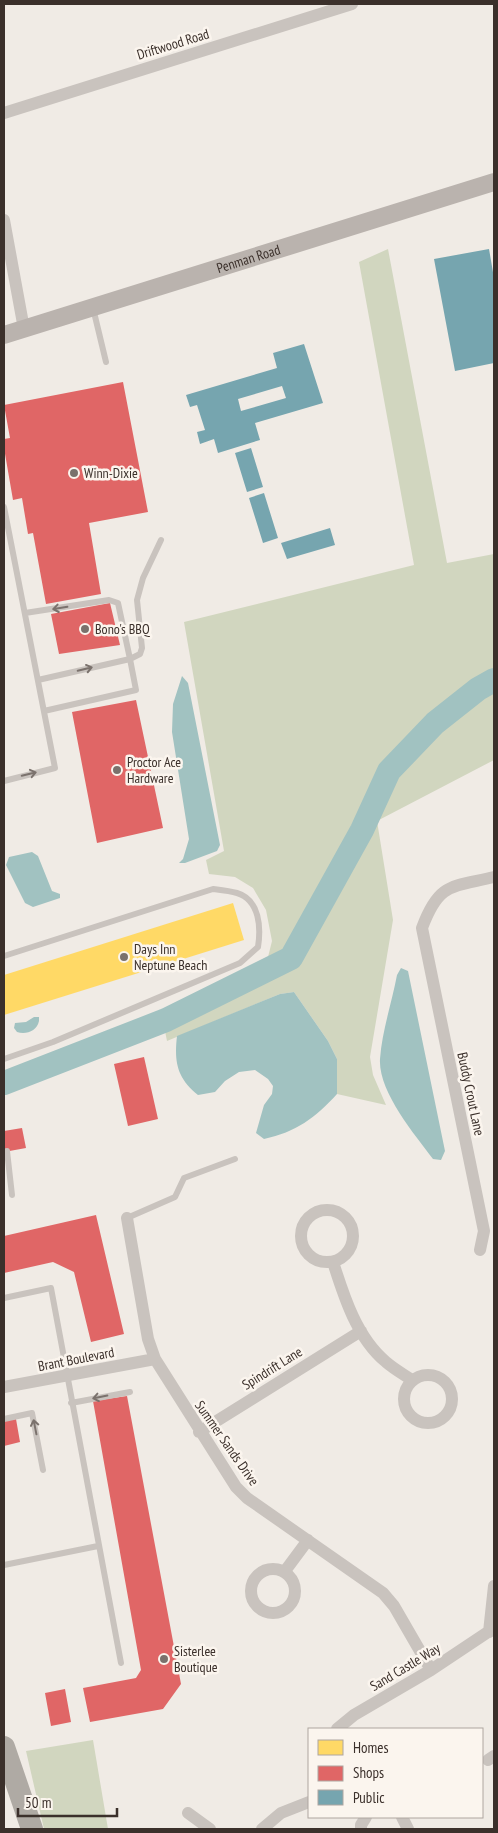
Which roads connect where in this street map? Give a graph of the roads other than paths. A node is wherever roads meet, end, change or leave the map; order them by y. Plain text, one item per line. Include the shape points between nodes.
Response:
1 (352, 4) edge
2 (4, 113) edge
3 (494, 182) edge
4 (4, 220) edge
5 (93, 307) junction
6 (24, 329) junction
7 (4, 335) edge
8 (106, 362) dead end
9 (4, 507) edge
10 (161, 540) dead end
11 (24, 614) junction
12 (130, 659) junction
13 (38, 680) junction
14 (44, 711) junction
15 (4, 781) edge
16 (494, 877) edge
17 (4, 956) edge
18 (4, 1059) edge
19 (7, 1151) dead end
20 (235, 1159) dead end
21 (12, 1194) dead end
22 (127, 1218) joint
23 (480, 1250) dead end
24 (333, 1262) junction
25 (4, 1298) edge
26 (361, 1331) junction
27 (154, 1360) junction
28 (66, 1376) junction
29 (412, 1380) dead end
30 (4, 1387) edge
31 (130, 1392) dead end
32 (71, 1403) junction
33 (4, 1418) edge
34 (199, 1432) junction
35 (44, 1470) dead end
36 (308, 1540) junction
37 (98, 1546) junction
38 (4, 1565) edge
39 (285, 1572) dead end
40 (494, 1586) edge
41 (492, 1630) edge
42 (121, 1663) dead end
43 (431, 1670) junction
44 (338, 1728) edge
45 (4, 1748) edge
46 (308, 1802) edge
47 (188, 1813) dead end
48 (19, 1829) edge
49 (32, 1829) edge
50 (210, 1829) edge
51 (262, 1829) edge

1 - 2 street, Driftwood Road
3 - 5 street, Penman Road
4 - 6 street
5 - 6 street, Penman Road
5 - 8 lane
6 - 7 street, Penman Road
9 - 11 lane
10 - 12 lane via 143,578 137,600 141,652
12 -> 11 lane via 115,601
11 - 13 lane
13 -> 12 lane
12 - 14 lane via 136,690
13 - 14 lane
15 -> 14 lane via 55,768
16 - 23 street, Buddy Crout Lane via 461,882 441,893 430,906 422,928 484,1231
17 - 18 lane via 213,889 239,893 256,908 260,931 258,948 240,963 53,1042
19 - 21 lane
20 - 22 lane via 184,1178 175,1197
22 - 27 street, Summer Sands Drive
24 - 24 street via 349,1252 354,1235 347,1218 331,1209 313,1213 302,1228 303,1246 315,1260
24 - 26 street via 344,1297
25 - 28 lane via 50,1288
26 - 29 street via 385,1361
26 - 34 street, Spindrift Lane
27 - 28 street, Brant Boulevard
27 - 34 street, Summer Sands Drive
28 - 30 street, Brant Boulevard
28 - 32 lane
31 -> 32 lane
32 - 37 lane
35 -> 33 lane via 32,1413
34 - 36 street, Summer Sands Drive via 247,1498
36 - 39 street
36 - 43 street, Summer Sands Drive via 383,1592
37 - 38 lane
37 - 42 lane
40 - 41 street, Sand Castle Way
41 - 43 street, Sand Castle Way
43 - 44 street, Sand Castle Way via 354,1715
45 - 48 highway
45 - 49 highway
46 - 51 street via 281,1813
47 - 50 street

